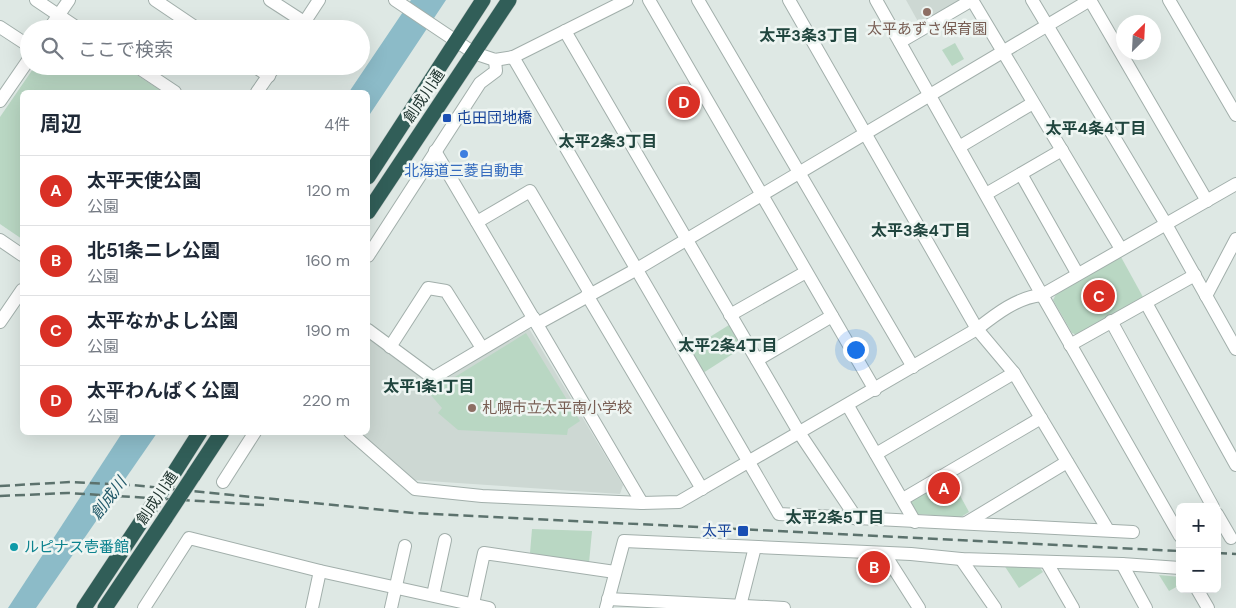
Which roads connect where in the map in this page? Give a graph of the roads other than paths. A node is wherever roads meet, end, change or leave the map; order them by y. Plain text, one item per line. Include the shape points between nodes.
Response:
1 (36, 0) edge
2 (68, 0) edge
3 (155, 0) edge
4 (270, 0) edge
5 (319, 0) edge
6 (395, 0) edge
7 (483, 0) edge
8 (509, 0) edge
9 (627, 0) edge
10 (649, 0) edge
11 (698, 0) edge
12 (789, 0) edge
13 (876, 0) edge
14 (1032, 0) edge
15 (1090, 0) edge
16 (1168, 0) edge
17 (58, 15) junction
18 (55, 20) edge
19 (66, 20) edge
20 (185, 20) edge
21 (295, 20) edge
22 (306, 20) edge
23 (1047, 25) junction
24 (0, 27) edge
25 (565, 31) junction
26 (20, 40) edge
27 (456, 41) junction
28 (900, 42) junction
29 (1002, 52) junction
30 (474, 53) junction
31 (512, 57) junction
32 (495, 60) junction
33 (20, 72) edge
34 (150, 75) edge
35 (269, 75) edge
36 (172, 90) edge
37 (258, 90) edge
38 (931, 94) junction
39 (1, 98) edge
40 (1033, 103) junction
41 (1236, 114) edge
42 (864, 133) junction
43 (959, 147) junction
44 (1062, 150) junction
45 (435, 151) junction
46 (800, 171) junction
47 (370, 174) edge
48 (1021, 174) junction
49 (1236, 184) edge
50 (760, 194) junction
51 (986, 194) junction
52 (1207, 200) junction
53 (370, 209) edge
54 (477, 222) junction
55 (1166, 225) junction
56 (1236, 239) edge
57 (0, 240) edge
58 (686, 240) junction
59 (1120, 249) junction
60 (370, 253) edge
61 (20, 254) edge
62 (637, 269) junction
63 (806, 272) junction
64 (1077, 273) junction
65 (1195, 275) junction
66 (20, 293) edge
67 (589, 294) junction
68 (1042, 295) junction
69 (1206, 296) junction
70 (1146, 302) junction
71 (730, 315) junction
72 (832, 316) junction
73 (536, 321) junction
74 (0, 322) edge
75 (1111, 322) junction
76 (978, 329) junction
77 (370, 332) edge
78 (1070, 345) junction
79 (390, 347) junction
80 (482, 348) junction
81 (1236, 349) edge
82 (757, 360) junction
83 (913, 367) junction
84 (1014, 373) junction
85 (875, 390) junction
86 (848, 406) junction
87 (1041, 418) junction
88 (800, 434) junction
89 (198, 435) edge
90 (220, 435) edge
91 (253, 435) edge
92 (353, 435) edge
93 (876, 454) junction
94 (750, 462) junction
95 (1067, 462) junction
96 (1236, 465) edge
97 (223, 482) dead end
98 (702, 490) junction
99 (902, 499) junction
100 (1211, 503) edge
101 (642, 504) junction
102 (857, 519) junction
103 (1221, 520) edge
104 (915, 522) junction
105 (966, 523) junction
106 (1176, 529) edge
107 (1108, 530) junction
108 (1132, 532) dead end
109 (1233, 538) edge
110 (445, 540) dead end
111 (405, 546) dead end
112 (755, 547) junction
113 (884, 553) junction
114 (961, 559) junction
115 (1047, 563) junction
116 (1122, 564) junction
117 (1176, 568) edge
118 (320, 571) junction
119 (615, 572) junction
120 (396, 586) junction
121 (1199, 593) edge
122 (433, 595) junction
123 (607, 604) edge
124 (472, 606) edge
125 (740, 606) junction
126 (84, 608) edge
127 (105, 608) edge
128 (144, 608) edge
129 (312, 608) edge
130 (391, 608) edge
131 (489, 608) edge
132 (784, 608) edge
133 (918, 608) edge
134 (995, 608) edge
135 (1073, 608) edge
136 (1146, 608) edge
137 (1208, 608) edge

1 - 17 street
2 - 17 street
3 - 20 street
4 - 21 street
5 - 22 street
6 - 27 street
7 - 27 highway, 創成川通
8 - 30 highway, 創成川通
9 - 25 street
10 - 50 street
11 - 46 street
12 - 42 street
13 - 28 street
14 - 23 street
15 - 23 street
15 - 52 street
16 - 41 street
17 - 18 street
17 - 19 street
23 - 29 street
23 - 55 street
24 - 26 street
25 - 31 street
25 - 58 street
27 - 30 street
27 - 47 highway, 創成川通
28 - 29 street via 972,0
28 - 38 street
29 - 38 street
29 - 40 street
30 - 32 street
30 - 53 highway, 創成川通
31 - 32 street
31 - 62 street
32 - 45 street via 496,71 480,83
33 - 39 street
34 - 36 street
35 - 37 street
38 - 42 street
38 - 43 street
40 - 43 street
40 - 44 street
42 - 46 street
42 - 76 street
43 - 51 street
44 - 48 street
44 - 59 street
45 - 54 street
45 - 60 street
46 - 50 street
46 - 83 street
48 - 51 street
48 - 64 street
49 - 52 street
50 - 58 street
50 - 63 street
51 - 68 street
52 - 55 street
54 - 67 street via 530,191
54 - 73 street
55 - 59 street
55 - 65 street
56 - 69 street
57 - 61 street
58 - 62 street
58 - 71 street
59 - 64 street
62 - 67 street
62 - 94 street
63 - 71 street
63 - 72 street
64 - 68 street
65 - 69 street
65 - 70 street
66 - 74 street
67 - 73 street
67 - 98 street
68 - 76 street via 1028,296
68 - 78 street
69 - 81 street
70 - 75 street
70 - 96 street
71 - 82 street
72 - 82 street
72 - 85 street
73 - 80 street
73 - 101 street
75 - 78 street
75 - 100 street
76 - 83 street
76 - 84 street
77 - 79 street
78 - 106 street
79 - 80 street via 433,378
79 - 80 street via 428,288 446,291
82 - 88 street
83 - 85 street
84 - 87 street
84 - 93 street
85 - 86 street
86 - 88 street
86 - 93 street
87 - 95 street
87 - 99 street
88 - 94 street
88 - 102 street
89 - 126 highway, 創成川通, bridge
90 - 127 highway, 創成川通, bridge
91 - 97 street
92 - 101 street via 415,489 482,496
93 - 99 street
94 - 98 street
94 - 102 street via 779,514
95 - 105 street
95 - 107 street
98 - 101 street via 679,502
99 - 104 street
102 - 104 street
103 - 109 street
104 - 105 street
105 - 107 street
107 - 108 street
110 - 122 street
111 - 120 street
112 - 113 street
112 - 119 street via 624,540
112 - 125 street
113 - 114 street
113 - 133 street
114 - 115 street
114 - 134 street
115 - 116 street
115 - 135 street
116 - 117 street
116 - 136 street
118 - 120 street
118 - 128 street via 189,538
118 - 129 street
119 - 123 street
119 - 124 street via 484,552
120 - 122 street
120 - 130 street
121 - 137 street
122 - 124 street
123 - 125 street
124 - 131 street
125 - 132 street

